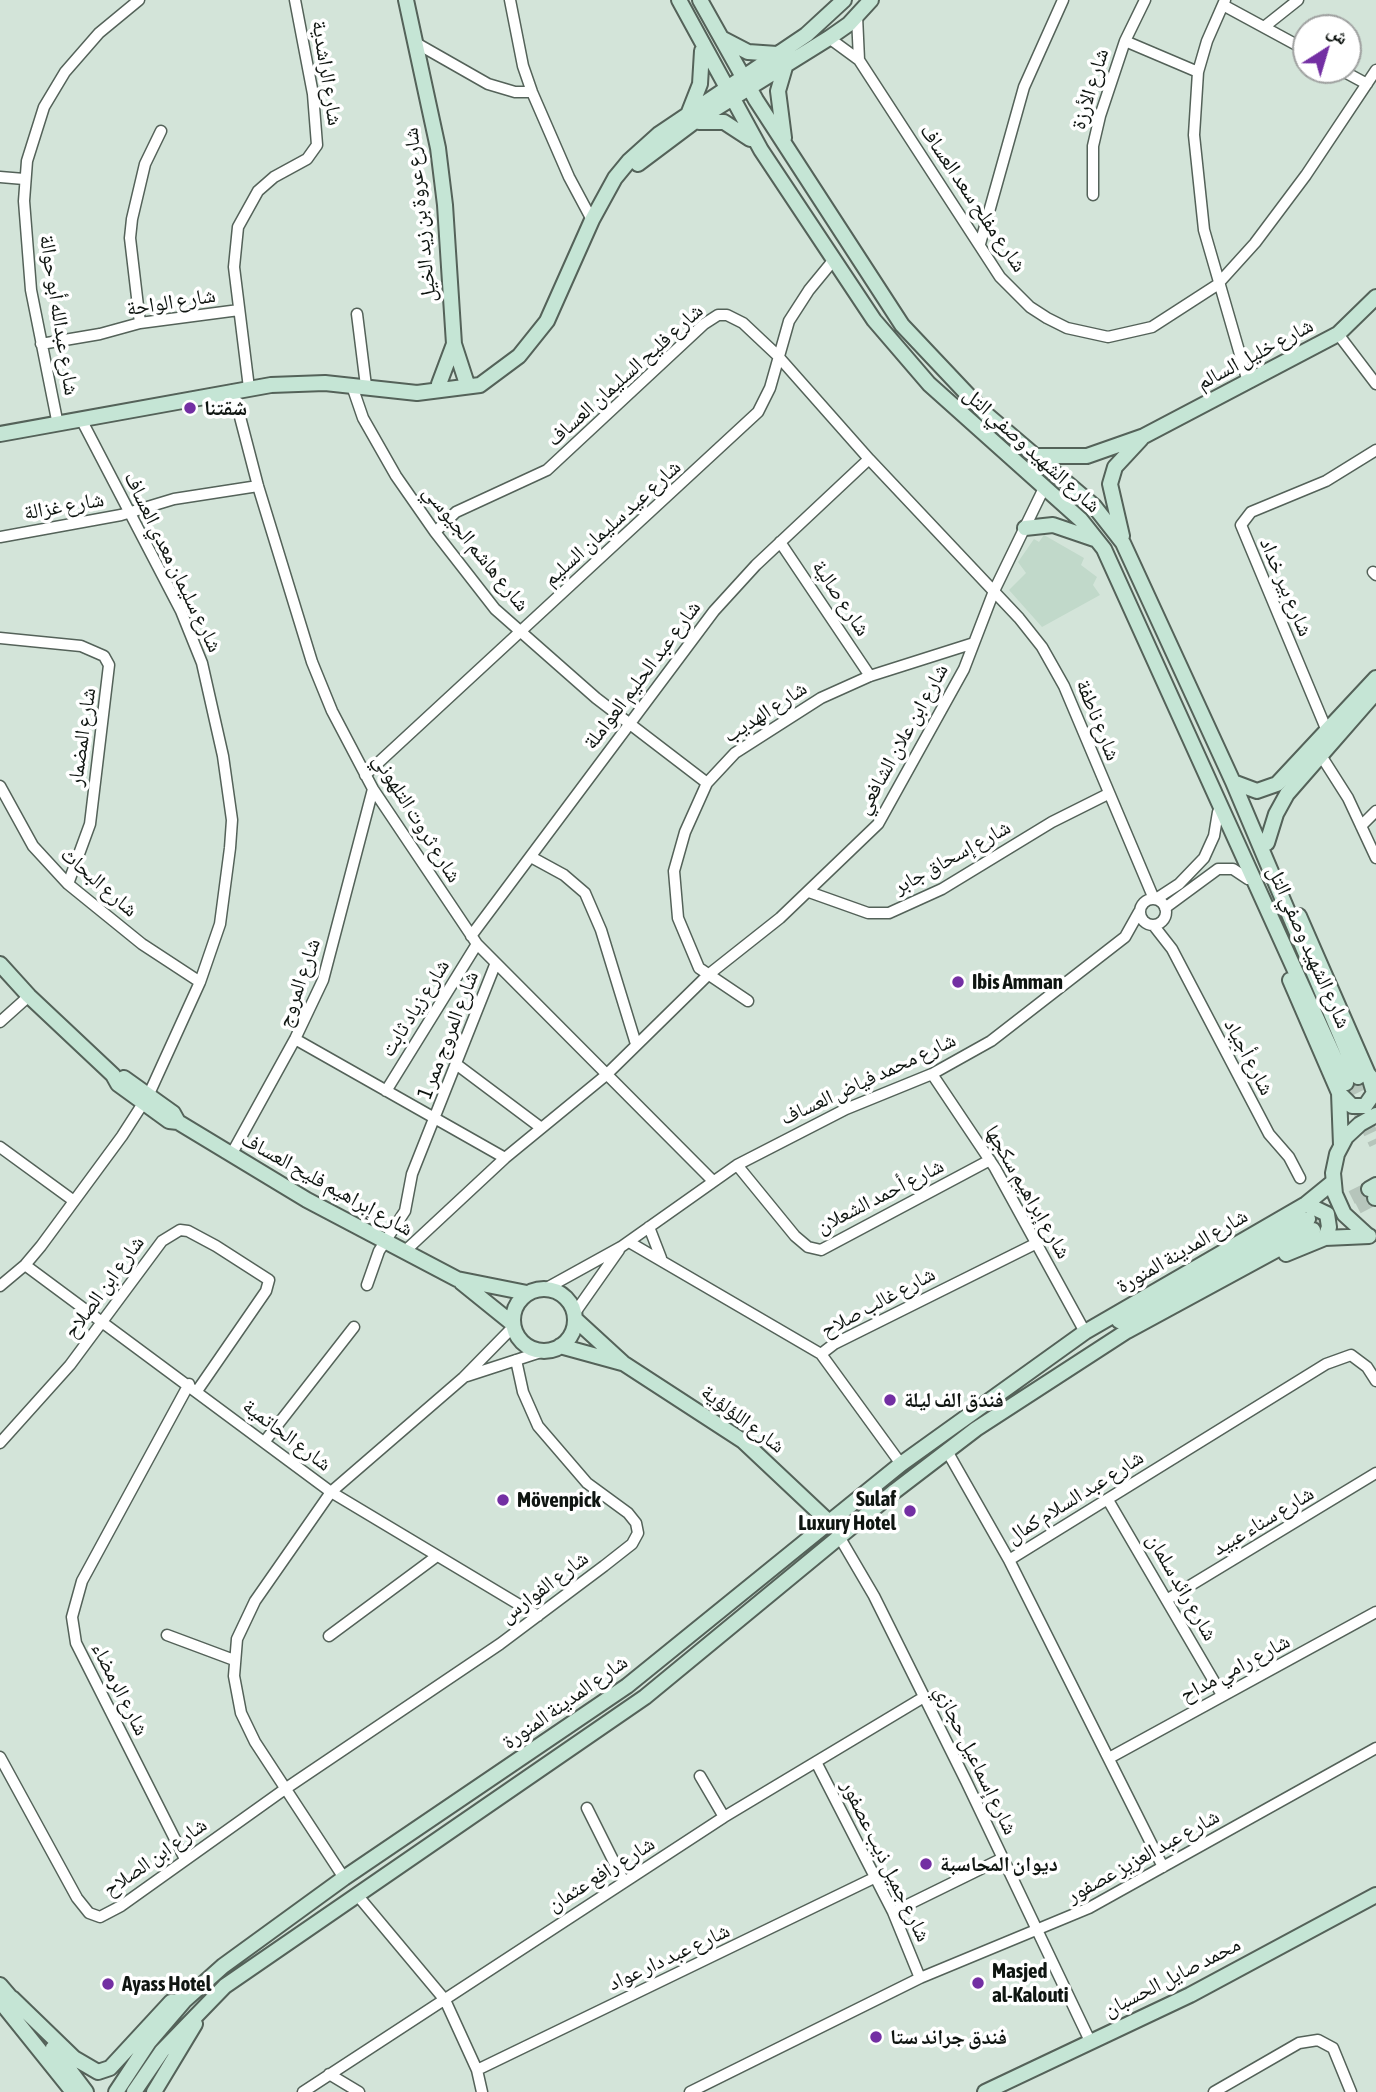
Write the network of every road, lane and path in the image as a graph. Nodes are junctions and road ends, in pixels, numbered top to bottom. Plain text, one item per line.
1 (295, 0) edge
2 (406, 0) edge
3 (678, 0) edge
4 (700, 0) edge
5 (844, 0) edge
6 (871, 0) edge
7 (1063, 0) edge
8 (1145, 0) edge
9 (1298, 0) edge
10 (136, 1) edge
11 (512, 1) edge
12 (1224, 2) edge
13 (857, 16) junction
14 (1264, 27) junction
15 (719, 36) junction
16 (829, 38) junction
17 (1125, 41) junction
18 (1292, 42) edge
19 (416, 43) junction
20 (702, 46) junction
21 (859, 60) junction
22 (781, 61) junction
23 (1376, 70) edge
24 (1198, 72) junction
25 (1362, 81) edge
26 (746, 83) junction
27 (1367, 84) junction
28 (532, 92) junction
29 (728, 94) junction
30 (691, 118) junction
31 (161, 131) dead end
32 (785, 142) junction
33 (761, 150) junction
34 (314, 152) joint
35 (0, 177) edge
36 (24, 179) junction
37 (1093, 195) dead end
38 (592, 220) junction
39 (980, 244) junction
40 (832, 262) junction
41 (1217, 285) junction
42 (1376, 297) edge
43 (239, 310) junction
44 (357, 314) dead end
45 (140, 323) junction
46 (1338, 334) junction
47 (41, 344) junction
48 (454, 344) junction
49 (777, 355) junction
50 (489, 379) junction
51 (466, 381) junction
52 (1248, 382) junction
53 (439, 384) junction
54 (1376, 384) edge
55 (359, 386) junction
56 (249, 388) junction
57 (389, 388) junction
58 (233, 390) junction
59 (82, 421) junction
60 (58, 425) junction
61 (0, 434) edge
62 (1144, 436) junction
63 (1376, 450) edge
64 (1035, 456) junction
65 (869, 459) junction
66 (258, 486) junction
67 (1044, 488) junction
68 (128, 513) junction
69 (1025, 528) junction
70 (435, 533) junction
71 (0, 537) edge
72 (1099, 541) junction
73 (779, 542) junction
74 (1123, 543) junction
75 (994, 591) junction
76 (520, 633) junction
77 (0, 638) edge
78 (974, 643) junction
79 (870, 676) junction
80 (1376, 678) edge
81 (1376, 692) edge
82 (629, 723) junction
83 (1327, 730) junction
84 (1320, 754) junction
85 (365, 775) junction
86 (706, 783) junction
87 (0, 786) edge
88 (373, 789) junction
89 (1235, 789) junction
90 (1216, 791) junction
91 (1108, 794) junction
92 (1376, 811) edge
93 (1218, 812) junction
94 (1361, 826) junction
95 (1267, 843) junction
96 (531, 857) junction
97 (1376, 858) edge
98 (1144, 876) junction
99 (1248, 879) junction
100 (68, 884) junction
101 (809, 892) junction
102 (1155, 899) junction
103 (1141, 907) junction
104 (1165, 912) junction
105 (1152, 925) junction
106 (1125, 937) junction
107 (474, 940) junction
108 (1172, 949) junction
109 (0, 964) edge
110 (495, 965) junction
111 (708, 975) junction
112 (200, 982) junction
113 (29, 996) junction
114 (748, 1001) dead end
115 (0, 1022) edge
116 (295, 1039) junction
117 (636, 1044) junction
118 (456, 1064) junction
119 (932, 1074) junction
120 (605, 1076) junction
121 (1357, 1082) edge
122 (386, 1091) junction
123 (146, 1098) junction
124 (1376, 1115) edge
125 (436, 1120) junction
126 (540, 1127) junction
127 (1341, 1145) junction
128 (0, 1148) edge
129 (231, 1155) junction
130 (505, 1158) junction
131 (990, 1160) junction
132 (737, 1165) junction
133 (1300, 1178) dead end
134 (712, 1180) junction
135 (1333, 1182) junction
136 (74, 1201) junction
137 (1306, 1204) junction
138 (649, 1227) junction
139 (1315, 1229) junction
140 (1372, 1238) edge
141 (384, 1242) junction
142 (1037, 1243) junction
143 (625, 1244) junction
144 (404, 1252) junction
145 (663, 1261) junction
146 (25, 1265) junction
147 (264, 1275) joint
148 (457, 1279) junction
149 (367, 1285) dead end
150 (0, 1286) edge
151 (545, 1289) junction
152 (527, 1293) junction
153 (574, 1316) junction
154 (102, 1322) junction
155 (513, 1326) junction
156 (354, 1327) dead end
157 (1085, 1332) junction
158 (559, 1346) junction
159 (544, 1351) junction
160 (821, 1353) junction
161 (1053, 1356) junction
162 (516, 1360) junction
163 (623, 1363) junction
164 (463, 1378) junction
165 (1376, 1381) edge
166 (193, 1387) junction
167 (265, 1441) junction
168 (0, 1443) edge
169 (947, 1451) junction
170 (901, 1464) junction
171 (1376, 1474) edge
172 (331, 1492) junction
173 (1108, 1500) junction
174 (828, 1521) junction
175 (840, 1538) junction
176 (437, 1556) junction
177 (1009, 1560) junction
178 (1168, 1599) junction
179 (1376, 1612) edge
180 (538, 1616) junction
181 (167, 1635) dead end
182 (329, 1636) dead end
183 (234, 1660) junction
184 (1222, 1695) junction
185 (924, 1697) junction
186 (1376, 1748) edge
187 (0, 1757) edge
188 (1111, 1757) junction
189 (816, 1762) junction
190 (700, 1776) dead end
191 (285, 1789) junction
192 (587, 1808) dead end
193 (724, 1817) junction
194 (1003, 1858) junction
195 (185, 1859) junction
196 (1163, 1867) junction
197 (876, 1877) junction
198 (344, 1878) junction
199 (624, 1882) junction
200 (1376, 1895) edge
201 (358, 1896) junction
202 (893, 1912) junction
203 (1036, 1929) junction
204 (920, 1978) junction
205 (0, 1985) edge
206 (6, 2000) edge
207 (185, 2000) junction
208 (445, 2000) junction
209 (205, 2004) junction
210 (1090, 2041) junction
211 (477, 2070) junction
212 (329, 2074) junction
213 (71, 2090) edge
214 (86, 2092) edge
215 (116, 2092) edge
216 (134, 2092) edge
217 (154, 2092) edge
218 (303, 2092) edge
219 (359, 2092) edge
220 (482, 2092) edge
221 (690, 2092) edge
222 (985, 2092) edge
223 (1214, 2092) edge
224 (1351, 2092) edge

1 - 34 street, شارع الراشدية
2 - 19 street, شارع عروة بن زيد الخيل
3 - 20 street, شارع الشهيد وصفي التل
4 - 15 street, شارع الشهيد وصفي التل
5 - 22 street
6 - 13 street
7 - 39 street
8 - 17 street, شارع الأرزة
9 - 14 street
10 - 36 street, شارع عبدالله أبو حوالة
11 - 28 street
12 - 14 street
12 - 24 street
13 - 16 street
13 - 21 street
14 - 18 street
15 - 22 street
15 - 26 street, شارع الشهيد وصفي التل
16 - 21 street, شارع مفلح سعد العساف
16 - 22 street
17 - 24 street
17 - 37 street, شارع الأرزة
19 - 28 street
19 - 48 street, شارع عروة بن زيد الخيل
20 - 29 street, شارع الشهيد وصفي التل
20 - 30 street
21 - 39 street, شارع مفلح سعد العساف
22 - 26 street
22 - 32 street
23 - 27 street, شارع مفلح سعد العساف
24 - 41 street
25 - 27 street
26 - 29 street
26 - 32 street, شارع الشهيد وصفي التل
27 - 41 street, شارع مفلح سعد العساف
28 - 38 street
29 - 30 street
29 - 33 street, شارع الشهيد وصفي التل
30 - 33 street
30 - 38 street
31 - 45 street
32 - 64 street, شارع الشهيد وصفي التل
33 - 40 street, شارع الشهيد وصفي التل
34 - 43 street, شارع الواحة
35 - 36 street
36 - 47 street, شارع عبدالله أبو حوالة
38 - 50 street
39 - 41 street, شارع مفلح سعد العساف
40 - 49 street, شارع عيد سليمان السليم
40 - 67 street, شارع الشهيد وصفي التل
41 - 52 street
42 - 46 street, شارع خليل السالم
43 - 45 street, شارع الواحة
43 - 56 street
44 - 55 street, شارع هاشم الجيوسي
45 - 47 street, شارع الواحة
46 - 52 street, شارع خليل السالم
46 - 54 street
47 - 60 street, شارع عبدالله أبو حوالة
48 - 51 street, شارع عروة بن زيد الخيل
48 - 53 street, شارع عروة بن زيد الخيل
49 - 65 street, شارع فليح السليمان العساف
49 - 70 street, شارع فليح السليمان العساف
49 - 76 street, شارع عيد سليمان السليم
50 - 51 street
50 - 57 street
51 - 53 street
52 - 62 street, شارع خليل السالم
53 - 57 street
55 - 56 street
55 - 57 street
55 - 70 street, شارع هاشم الجيوسي
56 - 58 street
58 - 59 street
58 - 66 street, شارع ثروت التلهوني
59 - 60 street
59 - 68 street, شارع سليمان معدي العساف
60 - 61 street
62 - 64 street, شارع خليل السالم
62 - 74 street, شارع خليل السالم
63 - 83 street, شارع بير خداد
64 - 74 street, شارع الشهيد وصفي التل
65 - 73 street, شارع عبد الحليم العواملة
65 - 75 street, شارع فليح السليمان العساف
66 - 68 street, شارع غزالة
66 - 85 street, شارع ثروت التلهوني
67 - 69 street, شارع ابن علان الشافعي
67 - 72 street, شارع الشهيد وصفي التل
68 - 71 street, شارع غزالة
68 - 112 street, شارع سليمان معدي العساف
69 - 72 street
69 - 75 street, شارع ابن علان الشافعي
70 - 76 street, شارع هاشم الجيوسي
72 - 90 street, شارع الشهيد وصفي التل
73 - 79 street, شارع صالية
73 - 82 street, شارع عبد الحليم العواملة
74 - 89 street, شارع الشهيد وصفي التل
75 - 78 street, شارع ابن علان الشافعي
75 - 91 street, شارع ناطفة
76 - 82 street, شارع هاشم الجيوسي
76 - 85 street, شارع عيد سليمان السليم
77 - 100 street, شارع المضمار
78 - 79 street, شارع الهديب
78 - 101 street, شارع ابن علان الشافعي
79 - 86 street, شارع الهديب
80 - 83 street
81 - 84 street
82 - 86 street, شارع هاشم الجيوسي
82 - 96 street, شارع عبد الحليم العواملة
83 - 89 street
84 - 94 street
84 - 95 street
85 - 88 street, شارع ثروت التلهوني
86 - 111 street, شارع الهديب
87 - 100 street, شارع البحاث
88 - 107 street, شارع ثروت التلهوني
88 - 116 street, شارع المروج
89 - 95 street
89 - 121 street, شارع الشهيد وصفي التل
90 - 93 street
90 - 121 street, شارع الشهيد وصفي التل
91 - 98 street, شارع ناطفة
91 - 101 street, شارع إسحاق جابر
92 - 94 street
93 - 99 street
93 - 102 street
94 - 97 street
95 - 121 street
96 - 107 street, شارع عبد الحليم العواملة
96 - 117 street
98 - 102 street, شارع ناطفة
98 - 103 street, شارع ناطفة
99 - 104 street
99 - 121 street
100 - 112 street, شارع البحاث
101 - 111 street, شارع ابن علان الشافعي
102 - 103 street
102 - 104 street
103 - 105 street, شارع أجياد
103 - 106 street, شارع محمد فياض العساف
104 - 105 street, شارع محمد فياض العساف
104 - 108 street, شارع أجياد
105 - 106 street, شارع محمد فياض العساف
105 - 108 street, شارع أجياد
106 - 119 street, شارع محمد فياض العساف
107 - 110 street, شارع ثروت التلهوني
107 - 122 street, شارع زياد ثابت
108 - 133 street, شارع أجياد
109 - 113 street, شارع إبراهيم فليح العساف
110 - 118 street, شارع المروج ممر 1
110 - 120 street, شارع ثروت التلهوني
111 - 114 street, شارع الهديب
111 - 117 street, شارع ابن علان الشافعي
112 - 123 street, شارع سليمان معدي العساف
113 - 115 street
113 - 123 street, شارع إبراهيم فليح العساف
116 - 122 street, شارع المروج
116 - 129 street
117 - 120 street, شارع ابن علان الشافعي
118 - 125 street, شارع المروج ممر 1
118 - 126 street
119 - 131 street, شارع إبراهيم سكجها
119 - 132 street, شارع محمد فياض العساف
120 - 126 street, شارع ابن علان الشافعي
120 - 134 street, شارع ثروت التلهوني
121 - 127 street
122 - 125 street, شارع المروج
123 - 129 street, شارع إبراهيم فليح العساف
123 - 136 street, شارع سليمان معدي العساف
124 - 127 street
125 - 130 street, شارع المروج
125 - 141 street, شارع المروج ممر 1
126 - 130 street, شارع ابن علان الشافعي
127 - 135 street
128 - 136 street
129 - 141 street, شارع إبراهيم فليح العساف
130 - 144 street, شارع ابن علان الشافعي
131 - 132 street, شارع أحمد الشعلان
131 - 142 street, شارع إبراهيم سكجها
132 - 134 street, شارع محمد فياض العساف
134 - 138 street, شارع محمد فياض العساف
135 - 137 street, شارع المدينة المنورة
135 - 140 street
136 - 146 street, شارع سليمان معدي العساف
137 - 139 street
137 - 157 street, شارع المدينة المنورة
138 - 143 street, شارع محمد فياض العساف
138 - 145 street
139 - 140 street, شارع المدينة المنورة
139 - 161 street, شارع المدينة المنورة
139 - 169 street, شارع المدينة المنورة
141 - 144 street, شارع إبراهيم فليح العساف
141 - 149 street, شارع المروج ممر 1
142 - 157 street, شارع إبراهيم سكجها
142 - 160 street, شارع غالب صلاح
143 - 145 street
143 - 151 street, شارع محمد فياض العساف
143 - 153 street, شارع محمد فياض العساف
144 - 148 street, شارع إبراهيم فليح العساف
145 - 160 street
146 - 150 street, شارع سليمان معدي العساف
146 - 154 street, شارع الحاتمية
147 - 154 street, شارع ابن الصلاح
147 - 166 street, شارع الرمضاء
148 - 152 street, شارع إبراهيم فليح العساف
148 - 155 street, شارع إبراهيم فليح العساف
151 - 152 street
151 - 153 street
152 - 155 street
153 - 158 street
153 - 163 street, شارع اللؤلؤية
154 - 166 street, شارع الحاتمية
154 - 168 street, شارع ابن الصلاح
155 - 159 street
155 - 164 street
156 - 167 street
157 - 161 street, شارع المدينة المنورة
158 - 159 street
158 - 163 street, شارع اللؤلؤية
159 - 162 street
160 - 170 street, شارع غالب صلاح
161 - 170 street, شارع المدينة المنورة
162 - 164 street
162 - 180 street, شارع الفوارس
163 - 174 street, شارع اللؤلؤية
164 - 172 street
165 - 173 street, شارع عبد السلام كمال
166 - 167 street, شارع الحاتمية
166 - 195 street, شارع الرمضاء
167 - 172 street, شارع الحاتمية
169 - 175 street, شارع المدينة المنورة
169 - 177 street
170 - 174 street, شارع المدينة المنورة
171 - 178 street, شارع سناء عبيد
172 - 176 street, شارع الحاتمية
172 - 183 street
173 - 177 street, شارع عبد السلام كمال
173 - 178 street, شارع رائد سلمان
174 - 198 street, شارع المدينة المنورة
175 - 185 street, شارع إسماعيل حجازي
175 - 201 street, شارع المدينة المنورة
176 - 180 street, شارع الحاتمية
176 - 182 street
177 - 188 street, شارع عبد السلام كمال
178 - 184 street, شارع رائد سلمان
179 - 184 street, شارع رامي مداح
180 - 191 street, شارع الفوارس
181 - 183 street
183 - 191 street
184 - 188 street, شارع رامي مداح
185 - 189 street, شارع رافع عثمان
185 - 194 street, شارع إسماعيل حجازي
186 - 196 street, شارع عبد العزيز عصفور
187 - 195 street, شارع ابن الصلاح
188 - 196 street, شارع عبد السلام كمال
189 - 193 street, شارع رافع عثمان
189 - 197 street, شارع جميل ذيب عصفور
190 - 193 street
191 - 195 street, شارع ابن الصلاح
191 - 198 street
192 - 199 street
193 - 199 street, شارع رافع عثمان
194 - 202 street
194 - 203 street, شارع إسماعيل حجازي
196 - 203 street, شارع عبد العزيز عصفور
197 - 202 street, شارع جميل ذيب عصفور
197 - 211 street, شارع عبد دار عواد
198 - 207 street, شارع المدينة المنورة
199 - 208 street, شارع رافع عثمان
200 - 210 street, محمد صايل الحسبان
201 - 208 street
201 - 209 street, شارع المدينة المنورة
202 - 204 street, شارع جميل ذيب عصفور
203 - 204 street, شارع عبد العزيز عصفور
203 - 210 street, شارع إسماعيل حجازي
204 - 221 street, شارع عبد العزيز عصفور
205 - 206 street
206 - 207 street
206 - 213 street
206 - 214 street
207 - 215 street, شارع المدينة المنورة
208 - 211 street
208 - 212 street, شارع رافع عثمان
209 - 216 street, شارع المدينة المنورة
209 - 217 street
210 - 222 street, محمد صايل الحسبان
211 - 220 street
212 - 218 street, شارع رافع عثمان
212 - 219 street
223 - 224 street

